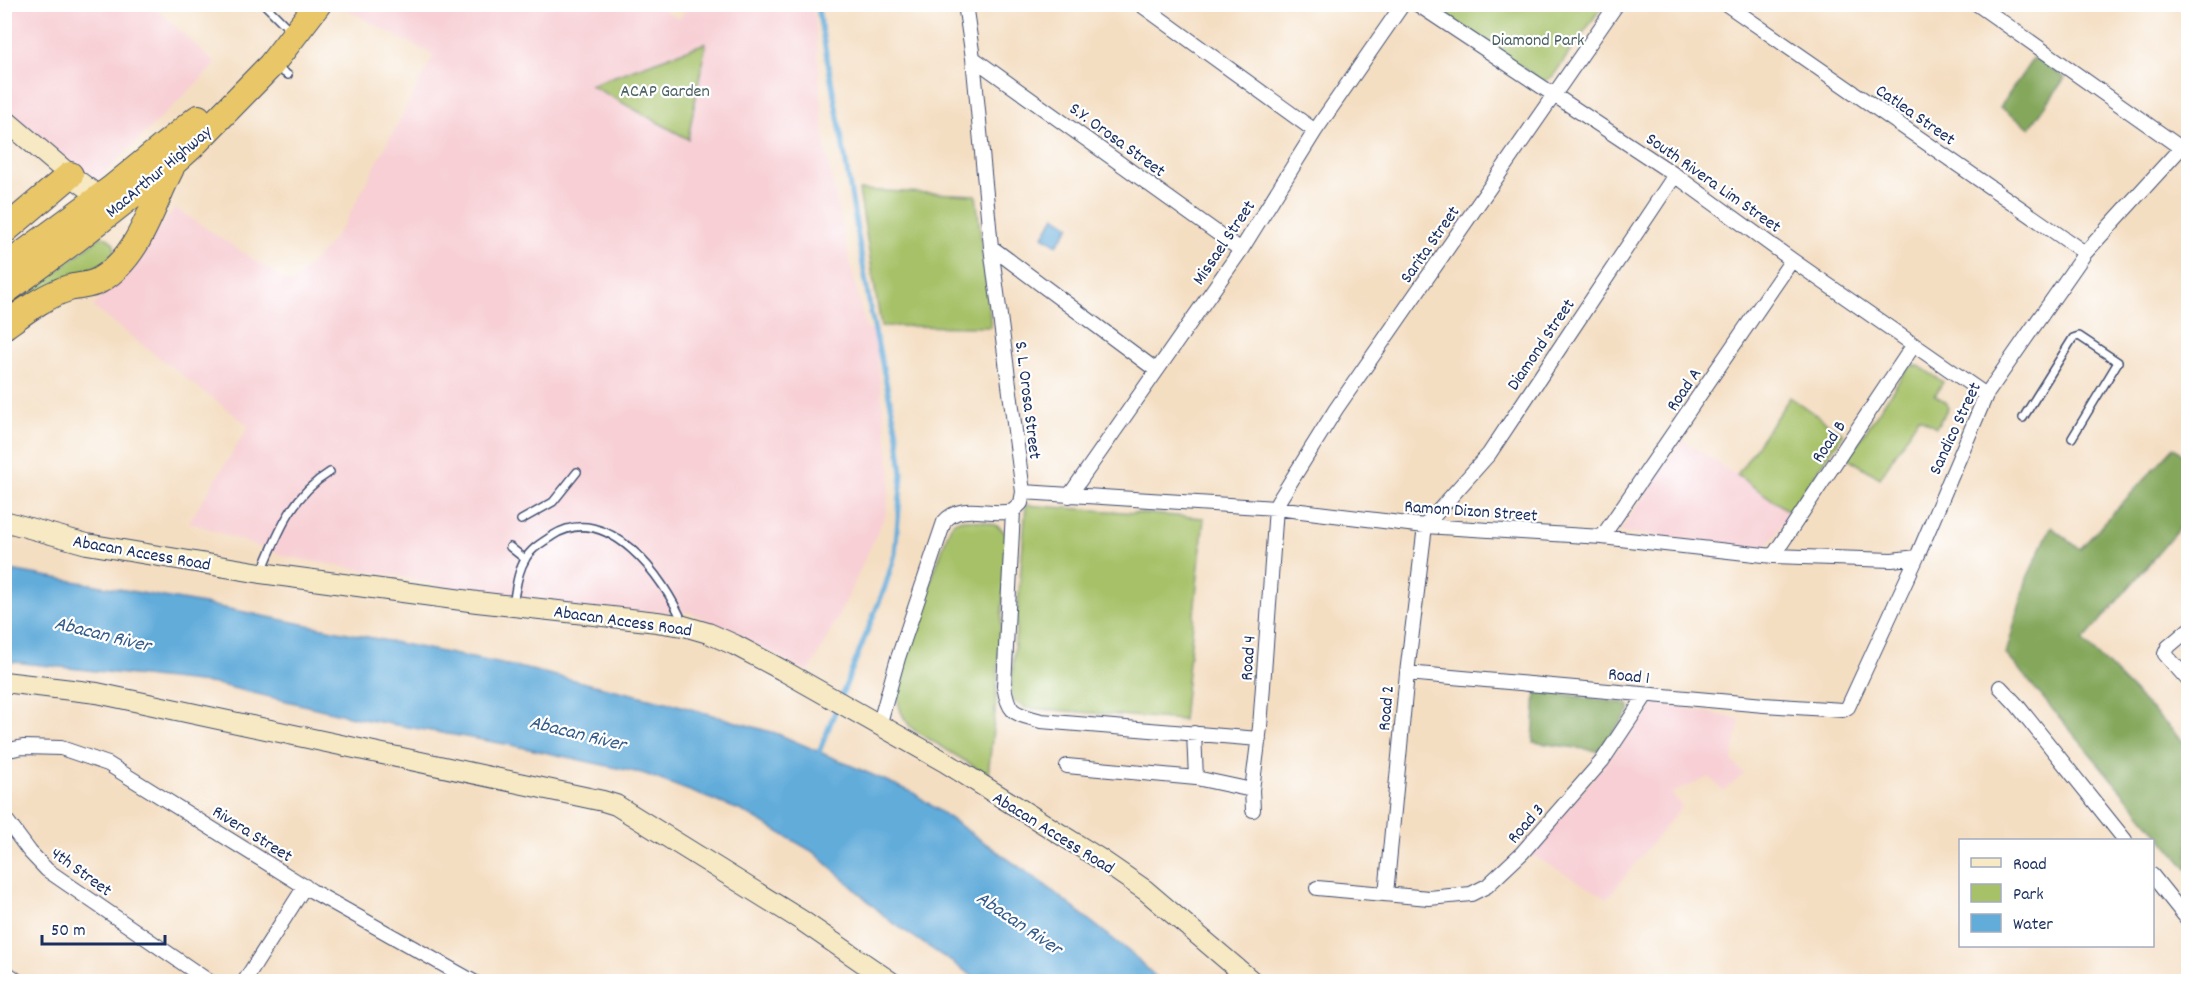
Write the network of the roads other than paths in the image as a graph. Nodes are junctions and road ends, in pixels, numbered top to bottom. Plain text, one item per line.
1 (264, 4) edge
2 (301, 4) edge
3 (318, 4) edge
4 (965, 4) edge
5 (1140, 4) edge
6 (1403, 4) edge
7 (1417, 4) edge
8 (1617, 4) edge
9 (1726, 4) edge
10 (1977, 4) edge
11 (285, 25) junction
12 (973, 58) junction
13 (1555, 94) junction
14 (4, 119) edge
15 (1315, 131) junction
16 (2185, 144) edge
17 (172, 164) junction
18 (70, 175) junction
19 (1675, 175) junction
20 (100, 197) junction
21 (41, 201) junction
22 (4, 231) edge
23 (76, 231) junction
24 (991, 247) junction
25 (1241, 250) junction
26 (2085, 253) junction
27 (1792, 260) junction
28 (4, 268) edge
29 (115, 268) junction
30 (4, 292) edge
31 (4, 326) edge
32 (1913, 346) junction
33 (1156, 370) junction
34 (1986, 395) junction
35 (2023, 418) dead end
36 (2072, 438) dead end
37 (330, 472) dead end
38 (577, 472) dead end
39 (1023, 492) junction
40 (1069, 496) junction
41 (1276, 508) junction
42 (1013, 511) junction
43 (521, 520) dead end
44 (4, 521) edge
45 (1425, 526) junction
46 (1602, 537) junction
47 (510, 546) dead end
48 (1773, 556) junction
49 (1917, 557) junction
50 (525, 559) junction
51 (261, 573) junction
52 (513, 606) junction
53 (684, 626) junction
54 (2188, 630) edge
55 (1407, 673) junction
56 (2188, 680) edge
57 (4, 682) edge
58 (2000, 687) dead end
59 (1646, 695) junction
60 (1848, 707) joint
61 (879, 726) junction
62 (1194, 733) junction
63 (1259, 739) junction
64 (4, 751) edge
65 (1067, 766) dead end
66 (1196, 778) junction
67 (1252, 790) junction
68 (1252, 810) dead end
69 (4, 817) edge
70 (2124, 839) edge
71 (2154, 878) edge
72 (304, 886) junction
73 (1317, 888) dead end
74 (1386, 894) junction
75 (2188, 920) edge
76 (4, 971) edge
77 (19, 981) edge
78 (210, 981) edge
79 (244, 981) edge
80 (474, 981) edge
81 (891, 981) edge
82 (1253, 981) edge

1 - 11 lane
2 - 11 highway, MacArthur Highway
3 - 17 highway, MacArthur Highway
4 - 12 street, S. L. Orosa Street
5 - 15 street
6 - 15 street, Missael Street
7 - 13 street, South Rivera Lim Street
8 - 13 street, Sarita Street
9 - 26 street, Catlea Street
10 - 16 street
11 - 20 highway, MacArthur Highway
12 - 24 street, S. L. Orosa Street
12 - 25 street, S.Y. Orosa Street
13 - 19 street, South Rivera Lim Street
13 - 41 street, Sarita Street
14 - 18 street
15 - 25 street, Missael Street
16 - 26 street, Sandico Street
17 - 23 highway, MacArthur Highway
17 - 29 highway
18 - 20 street
18 - 21 highway
19 - 27 street, South Rivera Lim Street
19 - 45 street, Diamond Street
20 - 21 highway
20 - 23 highway, MacArthur Highway
21 - 22 highway
23 - 28 highway, MacArthur Highway
23 - 29 highway
23 - 30 highway, MacArthur Highway
24 - 33 street
24 - 39 street, S. L. Orosa Street
25 - 33 street, Missael Street
26 - 34 street, Sandico Street
27 - 32 street, South Rivera Lim Street
27 - 46 street, Road A
29 - 31 highway
32 - 34 street, South Rivera Lim Street
32 - 48 street, Road B
33 - 40 street, Missael Street
34 - 49 street, Sandico Street
35 - 36 lane
37 - 51 lane
38 - 43 lane
39 - 40 street, Ramon Dizon Street
39 - 42 street
40 - 41 street, Ramon Dizon Street
41 - 45 street, Ramon Dizon Street
41 - 63 street, Road 4
42 - 61 street
42 - 62 street
44 - 51 street, Abacan Access Road
45 - 46 street, Ramon Dizon Street
45 - 55 street, Road 2
46 - 48 street, Ramon Dizon Street
47 - 50 lane
48 - 49 street, Ramon Dizon Street
49 - 60 street, Sandico Street
50 - 52 lane
50 - 53 lane
51 - 52 street, Abacan Access Road
52 - 53 street, Abacan Access Road
53 - 61 street, Abacan Access Road
54 - 56 street
55 - 59 street, Road 1
55 - 74 street, Road 2
57 - 81 street
58 - 70 street
59 - 60 street, Road 1
59 - 74 street, Road 3
61 - 82 street, Abacan Access Road
62 - 63 street
62 - 66 street
63 - 67 street, Road 4
64 - 72 street, Rivera Street
65 - 66 street
66 - 67 street
67 - 68 street, Road 4
69 - 78 street, 4th Street
71 - 75 street
72 - 79 street
72 - 80 street, Rivera Street
73 - 74 street, Road 3
76 - 77 street

